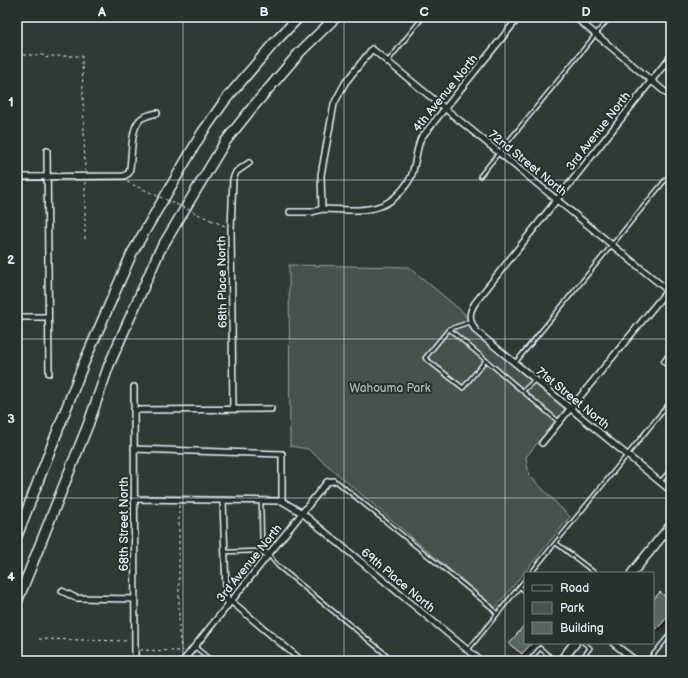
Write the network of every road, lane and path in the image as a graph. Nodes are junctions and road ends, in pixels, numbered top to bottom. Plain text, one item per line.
1 (299, 17) edge
2 (336, 17) edge
3 (424, 17) edge
4 (519, 17) edge
5 (575, 17) edge
6 (610, 17) edge
7 (596, 34) junction
8 (17, 55) edge
9 (671, 56) edge
10 (388, 61) junction
11 (652, 80) junction
12 (671, 97) edge
13 (444, 108) junction
14 (157, 113) dead end
15 (46, 151) dead end
16 (499, 153) junction
17 (249, 163) dead end
18 (671, 173) edge
19 (480, 176) dead end
20 (17, 177) edge
21 (47, 177) junction
22 (85, 177) junction
23 (126, 182) dead end
24 (557, 200) junction
25 (322, 209) junction
26 (290, 212) dead end
27 (231, 229) junction
28 (85, 242) dead end
29 (612, 245) junction
30 (670, 290) edge
31 (17, 317) edge
32 (47, 317) junction
33 (470, 322) junction
34 (449, 329) junction
35 (671, 351) edge
36 (486, 360) junction
37 (515, 364) junction
38 (671, 369) edge
39 (49, 373) dead end
40 (535, 380) junction
41 (134, 387) dead end
42 (523, 391) junction
43 (671, 401) edge
44 (571, 408) junction
45 (233, 409) junction
46 (271, 409) dead end
47 (134, 410) junction
48 (559, 423) junction
49 (542, 443) dead end
50 (134, 449) junction
51 (627, 455) junction
52 (671, 478) edge
53 (333, 481) joint
54 (660, 482) junction
55 (671, 490) edge
56 (135, 499) junction
57 (179, 500) junction
58 (224, 500) junction
59 (261, 501) junction
60 (282, 501) junction
61 (302, 513) junction
62 (671, 525) edge
63 (17, 536) edge
64 (556, 543) junction
65 (224, 552) junction
66 (268, 556) junction
67 (532, 572) edge
68 (594, 572) edge
69 (633, 572) edge
70 (524, 581) edge
71 (520, 587) junction
72 (62, 590) dead end
73 (524, 590) edge
74 (135, 599) junction
75 (17, 602) edge
76 (230, 603) junction
77 (497, 614) junction
78 (671, 633) edge
79 (39, 639) dead end
80 (135, 641) junction
81 (572, 644) edge
82 (585, 644) edge
83 (614, 644) edge
84 (194, 646) junction
85 (135, 650) junction
86 (468, 650) junction
87 (185, 659) edge
88 (135, 661) edge
89 (212, 661) edge
90 (302, 661) edge
91 (394, 661) edge
92 (481, 661) edge
93 (529, 661) edge
94 (555, 661) edge
95 (561, 661) edge
96 (580, 661) edge
97 (636, 661) edge
98 (648, 661) edge

1 - 63 highway
2 - 75 highway
3 - 10 lane
4 - 13 street, 4th Avenue North
5 - 7 street
6 - 7 lane
7 - 11 street
7 - 16 lane
8 - 22 path
9 - 11 street, 3rd Avenue North
10 - 13 street, 72nd Street North
10 - 25 street, 72nd Street North
11 - 12 street
11 - 24 street, 3rd Avenue North
13 - 16 street, 72nd Street North
13 - 25 street, 4th Avenue North
14 - 22 street
15 - 21 street
16 - 19 lane
16 - 24 street, 72nd Street North
17 - 27 street, 68th Place North
18 - 29 lane
20 - 21 street
21 - 22 street
21 - 32 street
22 - 28 path
23 - 27 path, bridge
24 - 29 street, 72nd Street North
24 - 33 street, 3rd Avenue North
25 - 26 street, 4th Avenue North
27 - 45 street, 68th Place North
29 - 30 street, 72nd Street North
29 - 37 lane
30 - 44 street
31 - 32 street
32 - 39 street
33 - 34 lane
33 - 37 street, 71st Street North
34 - 36 lane
34 - 36 lane
35 - 38 lane
36 - 42 lane
37 - 40 street, 71st Street North
40 - 42 lane
40 - 44 street, 71st Street North
41 - 47 street, 68th Street North
42 - 48 lane
43 - 51 lane
44 - 48 street
44 - 51 street, 71st Street North
45 - 46 street
45 - 47 street
47 - 50 street, 68th Street North
48 - 49 street
50 - 56 street, 68th Street North
50 - 60 street
51 - 54 street, 71st Street North
51 - 64 lane
52 - 54 lane
53 - 61 street, 3rd Avenue North
53 - 77 lane
54 - 55 street, 71st Street North
56 - 57 street
56 - 74 street, 68th Street North
57 - 58 street
57 - 87 path
58 - 59 street
58 - 65 street
59 - 60 street
59 - 66 lane
60 - 61 street, 69th Place North
61 - 66 street, 3rd Avenue North
61 - 86 street, 69th Place North
62 - 69 main road
64 - 67 lane
64 - 68 lane
65 - 66 lane
65 - 76 street
66 - 76 street, 3rd Avenue North
66 - 91 lane
70 - 71 lane
71 - 73 lane
71 - 77 lane
72 - 74 street
74 - 80 street, 68th Street North
76 - 84 street, 3rd Avenue North
76 - 90 street
77 - 86 lane
78 - 98 lane
79 - 80 path
80 - 85 street, 68th Street North
81 - 95 main road
82 - 96 lane
83 - 97 street
84 - 87 street, 3rd Avenue North
84 - 89 lane
85 - 87 path
85 - 88 street, 68th Street North
86 - 92 street, 69th Place North
93 - 94 lane

